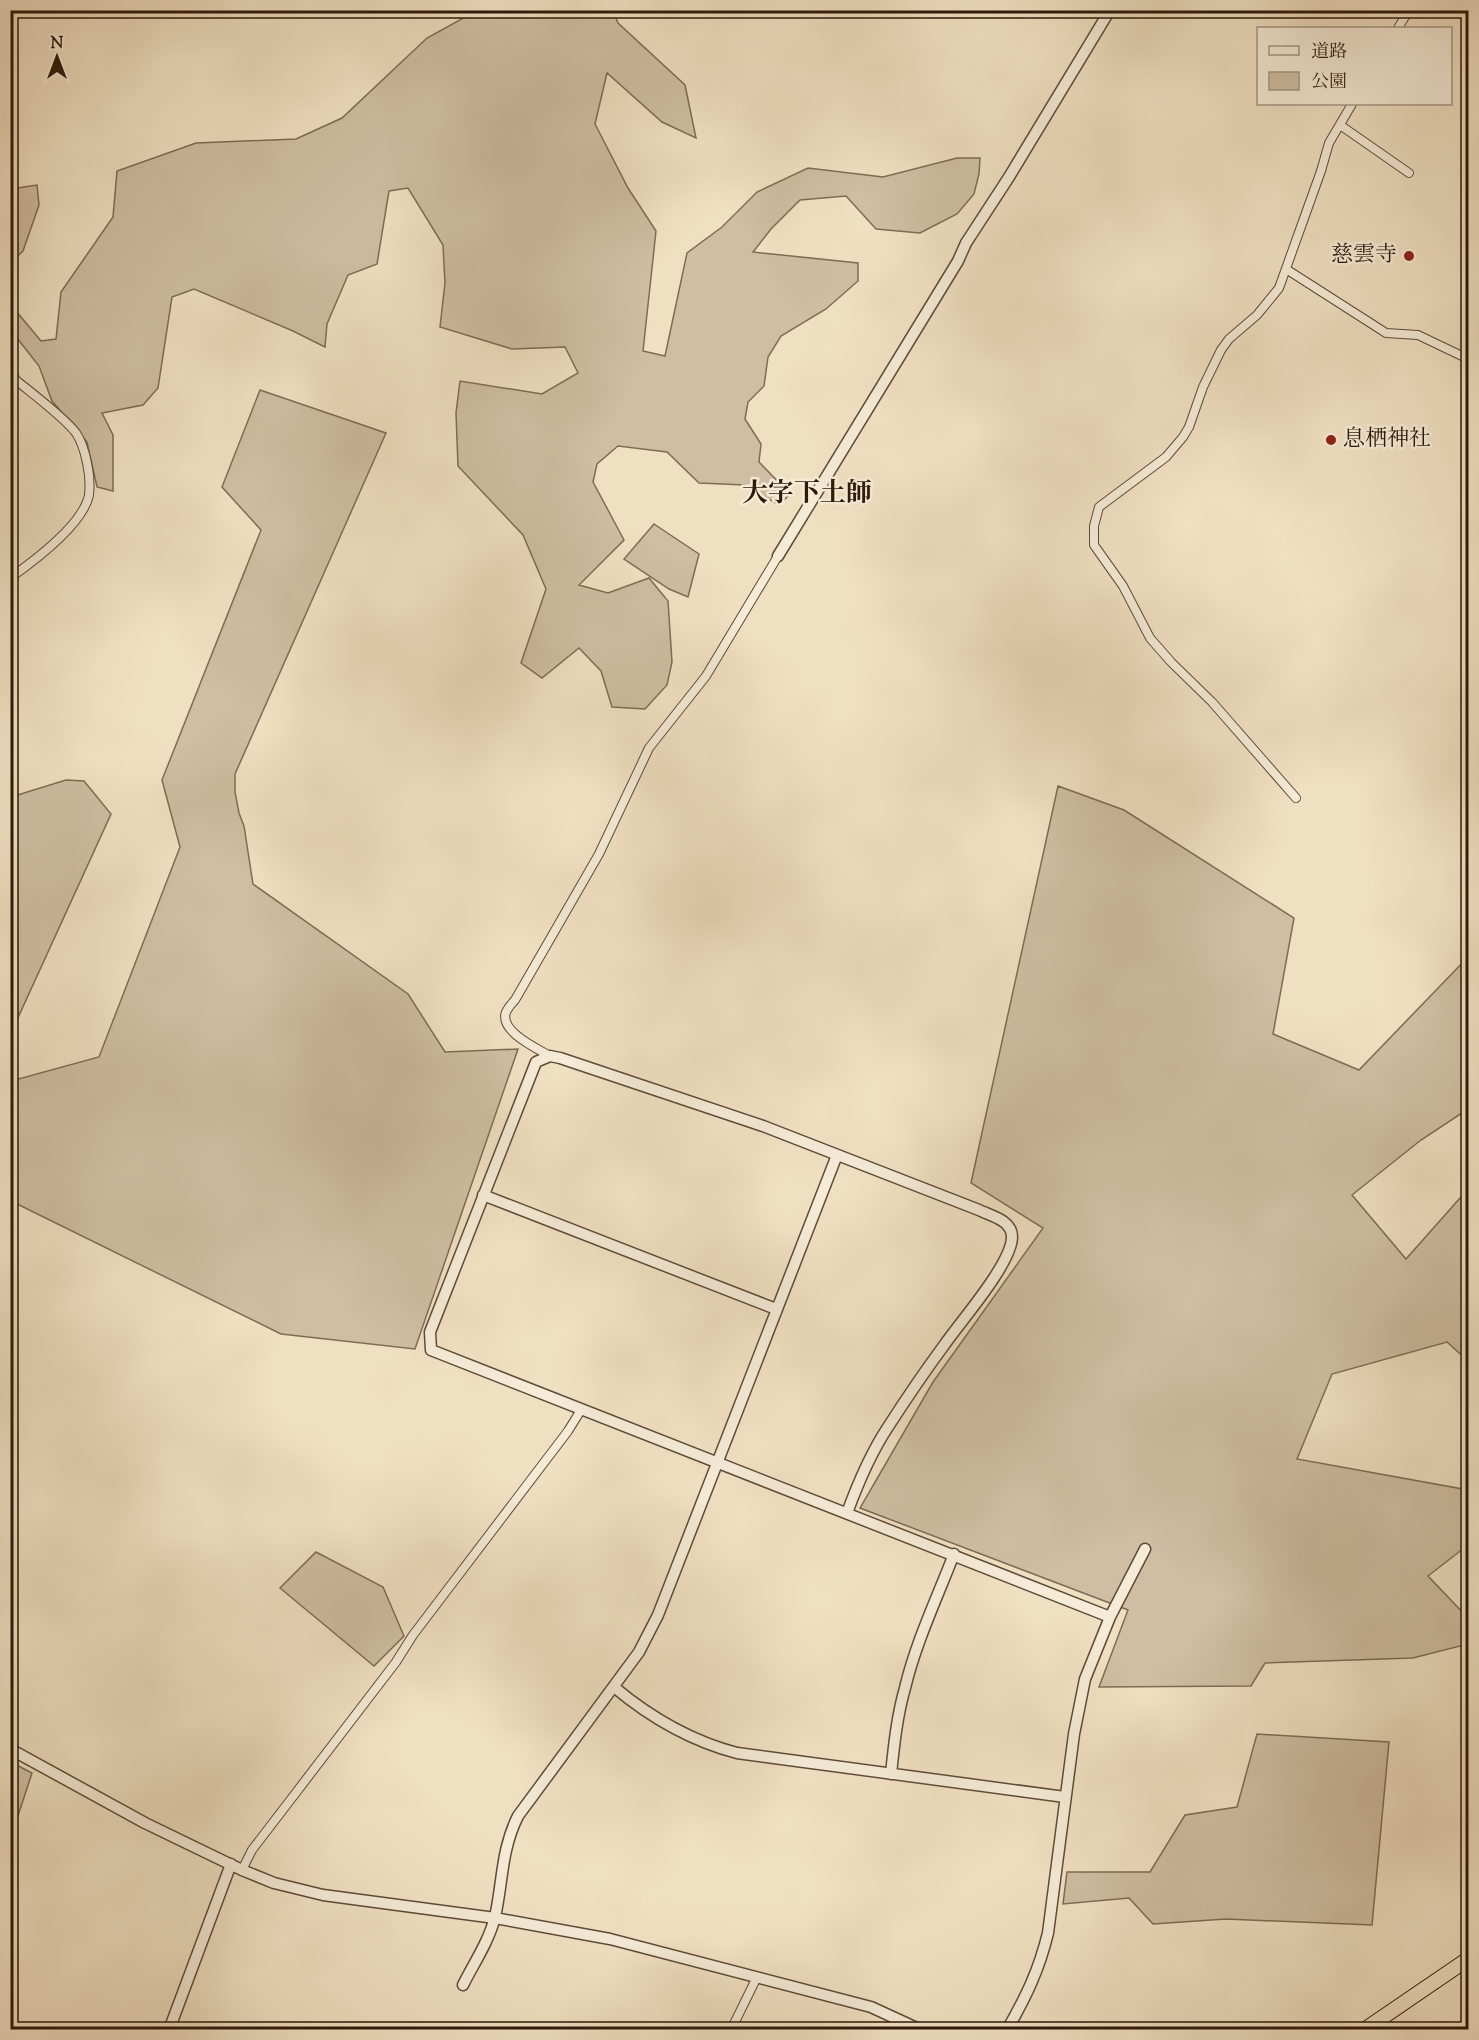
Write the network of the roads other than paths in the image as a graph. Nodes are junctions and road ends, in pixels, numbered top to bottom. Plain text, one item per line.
1 (1110, 10) edge
2 (1409, 10) edge
3 (1399, 27) edge
4 (1351, 105) edge
5 (1340, 125) junction
6 (1409, 173) dead end
7 (1286, 269) junction
8 (1462, 356) dead end
9 (10, 371) edge
10 (778, 556) joint
11 (10, 578) edge
12 (1296, 798) dead end
13 (550, 1056) junction
14 (837, 1155) junction
15 (483, 1195) junction
16 (776, 1310) junction
17 (581, 1410) junction
18 (717, 1463) junction
19 (847, 1513) junction
20 (1145, 1549) dead end
21 (954, 1554) junction
22 (1110, 1617) junction
23 (614, 1687) junction
24 (10, 1749) edge
25 (891, 1774) junction
26 (1065, 1797) junction
27 (231, 1864) junction
28 (242, 1870) junction
29 (495, 1918) junction
30 (1468, 1959) edge
31 (757, 1977) junction
32 (463, 1985) dead end
33 (169, 2030) edge
34 (731, 2030) edge
35 (921, 2030) edge
36 (1007, 2030) edge
37 (1364, 2030) edge

1 - 10 street
2 - 3 street
4 - 5 street
5 - 6 street
5 - 7 street
7 - 8 street
7 - 12 street
9 - 11 street
10 - 13 street
13 - 14 street
13 - 15 street
14 - 16 street
14 - 19 street
15 - 16 street
15 - 17 street
16 - 18 street
17 - 18 street
17 - 28 street
18 - 19 street
18 - 23 street
19 - 21 street
20 - 22 street
21 - 22 street
21 - 25 street
22 - 26 street
23 - 25 street
23 - 29 street
24 - 27 street
25 - 26 street
26 - 36 street
27 - 28 street
27 - 33 street
28 - 29 street
29 - 31 street
29 - 32 street
30 - 37 highway
31 - 34 street
31 - 35 street

